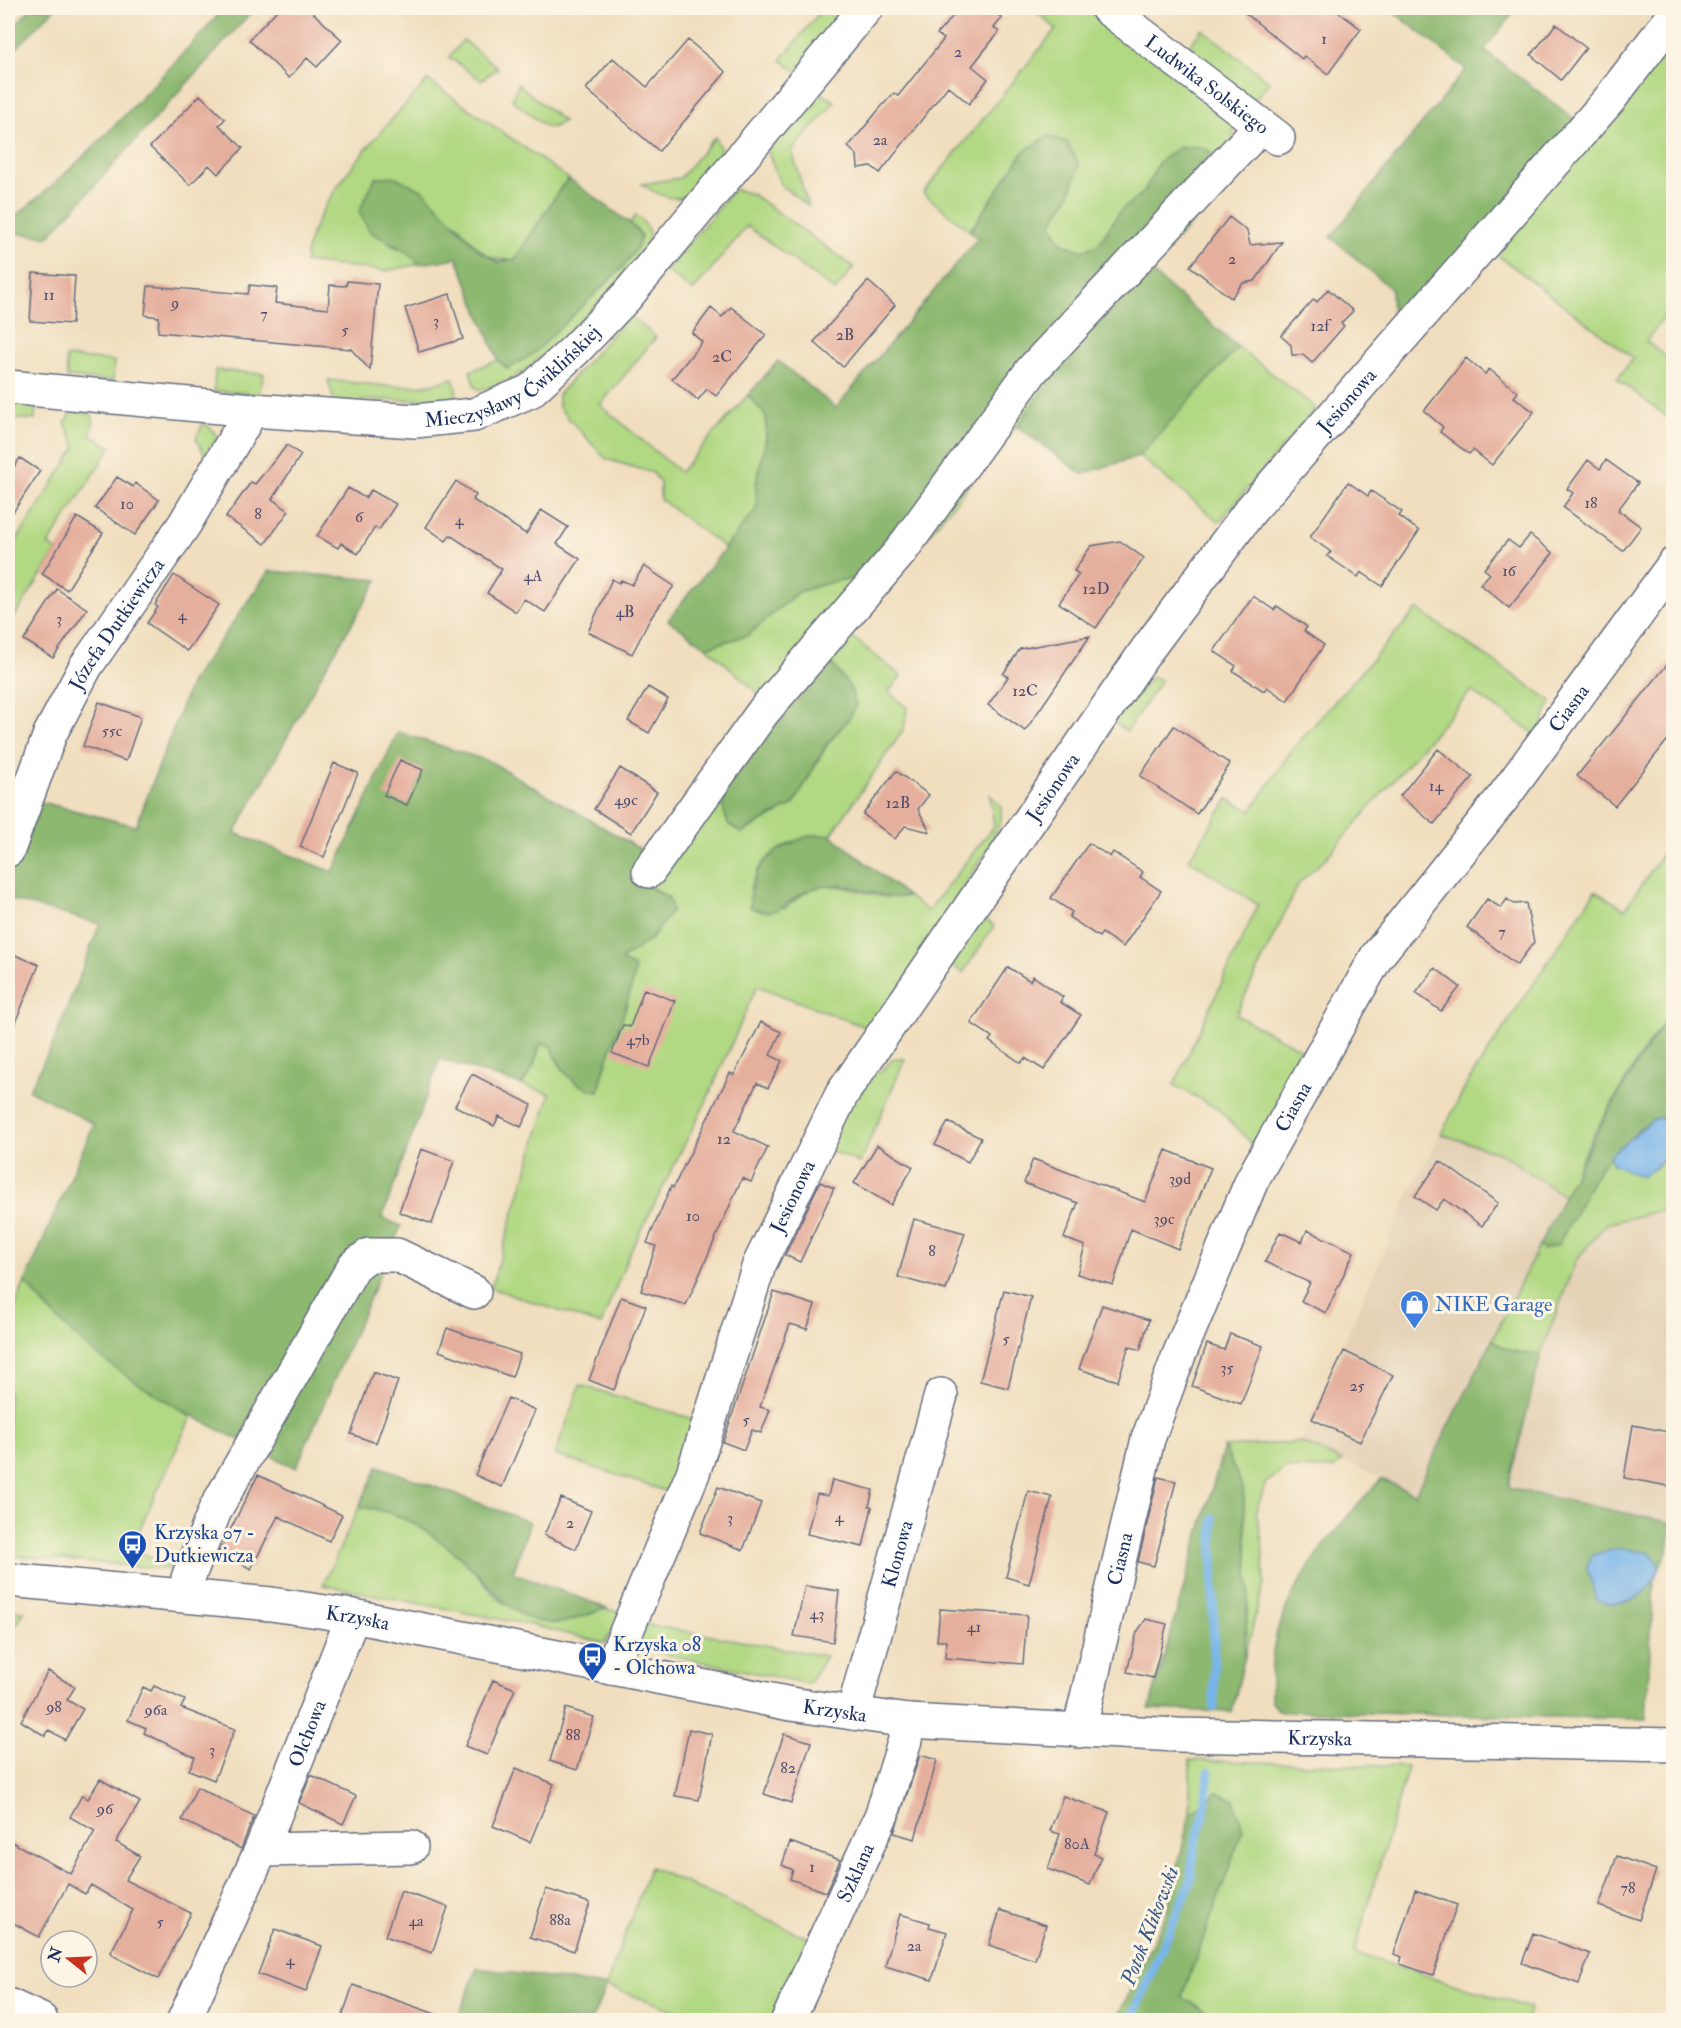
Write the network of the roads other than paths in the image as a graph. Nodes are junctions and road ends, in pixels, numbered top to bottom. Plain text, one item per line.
1 (866, 8) edge
2 (1107, 8) edge
3 (1674, 15) edge
4 (8, 387) edge
5 (252, 410) junction
6 (1674, 564) edge
7 (8, 850) edge
8 (649, 871) dead end
9 (474, 1292) dead end
10 (941, 1395) dead end
11 (8, 1580) edge
12 (188, 1596) junction
13 (352, 1616) junction
14 (611, 1668) junction
15 (853, 1713) junction
16 (908, 1721) junction
17 (1079, 1731) junction
18 (1674, 1745) edge
19 (411, 1847) dead end
20 (261, 1850) junction
21 (8, 2005) edge
22 (41, 2020) edge
23 (184, 2020) edge
24 (788, 2020) edge

1 - 5 street, Mieczysławy Ćwiklińskiej
2 - 8 street, Ludwika Solskiego
3 - 14 street, Jesionowa
4 - 5 street, Mieczysławy Ćwiklińskiej
5 - 7 street, Józefa Dutkiewicza
6 - 17 street, Ciasna
9 - 12 street
10 - 15 street, Klonowa
11 - 12 street, Krzyska
12 - 13 street, Krzyska
13 - 14 street, Krzyska
13 - 20 street, Olchowa
14 - 15 street, Krzyska
15 - 16 street, Krzyska
16 - 17 street, Krzyska
16 - 24 street, Szklana
17 - 18 street, Krzyska
19 - 20 street
20 - 23 street, Olchowa
21 - 22 street

